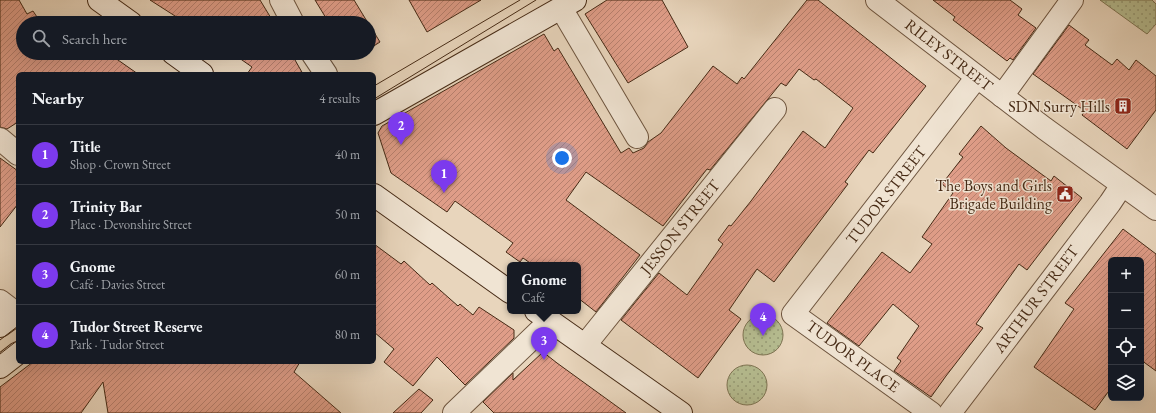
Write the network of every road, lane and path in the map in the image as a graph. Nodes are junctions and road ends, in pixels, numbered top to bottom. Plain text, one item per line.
1 (99, 0) edge
2 (281, 0) edge
3 (878, 0) edge
4 (1072, 0) edge
5 (568, 4) edge
6 (121, 16) edge
7 (289, 16) edge
8 (183, 60) edge
9 (317, 60) edge
10 (199, 72) edge
11 (325, 72) edge
12 (977, 77) junction
13 (1002, 96) junction
14 (775, 109) dead end
15 (376, 113) edge
16 (637, 137) dead end
17 (0, 139) edge
18 (16, 152) edge
19 (1122, 185) junction
20 (376, 196) edge
21 (1156, 210) edge
22 (507, 290) edge
23 (793, 314) joint
24 (543, 316) edge
25 (585, 345) junction
26 (16, 355) edge
27 (0, 367) edge
28 (454, 413) edge
29 (681, 413) edge
30 (931, 413) edge
31 (950, 413) edge

1 - 6 street
2 - 7 street
3 - 12 street, RILEY STREET
4 - 13 street
5 - 15 street
5 - 16 street
8 - 10 street
9 - 11 street
12 - 13 street, RILEY STREET
12 - 23 street, TUDOR STREET
13 - 19 street, RILEY STREET
14 - 25 street, JESSON STREET
17 - 18 street
19 - 21 street, RILEY STREET
19 - 31 street, ARTHUR STREET
20 - 22 street
23 - 30 street, TUDOR PLACE
24 - 25 street
24 - 28 street
25 - 29 street
26 - 27 street

